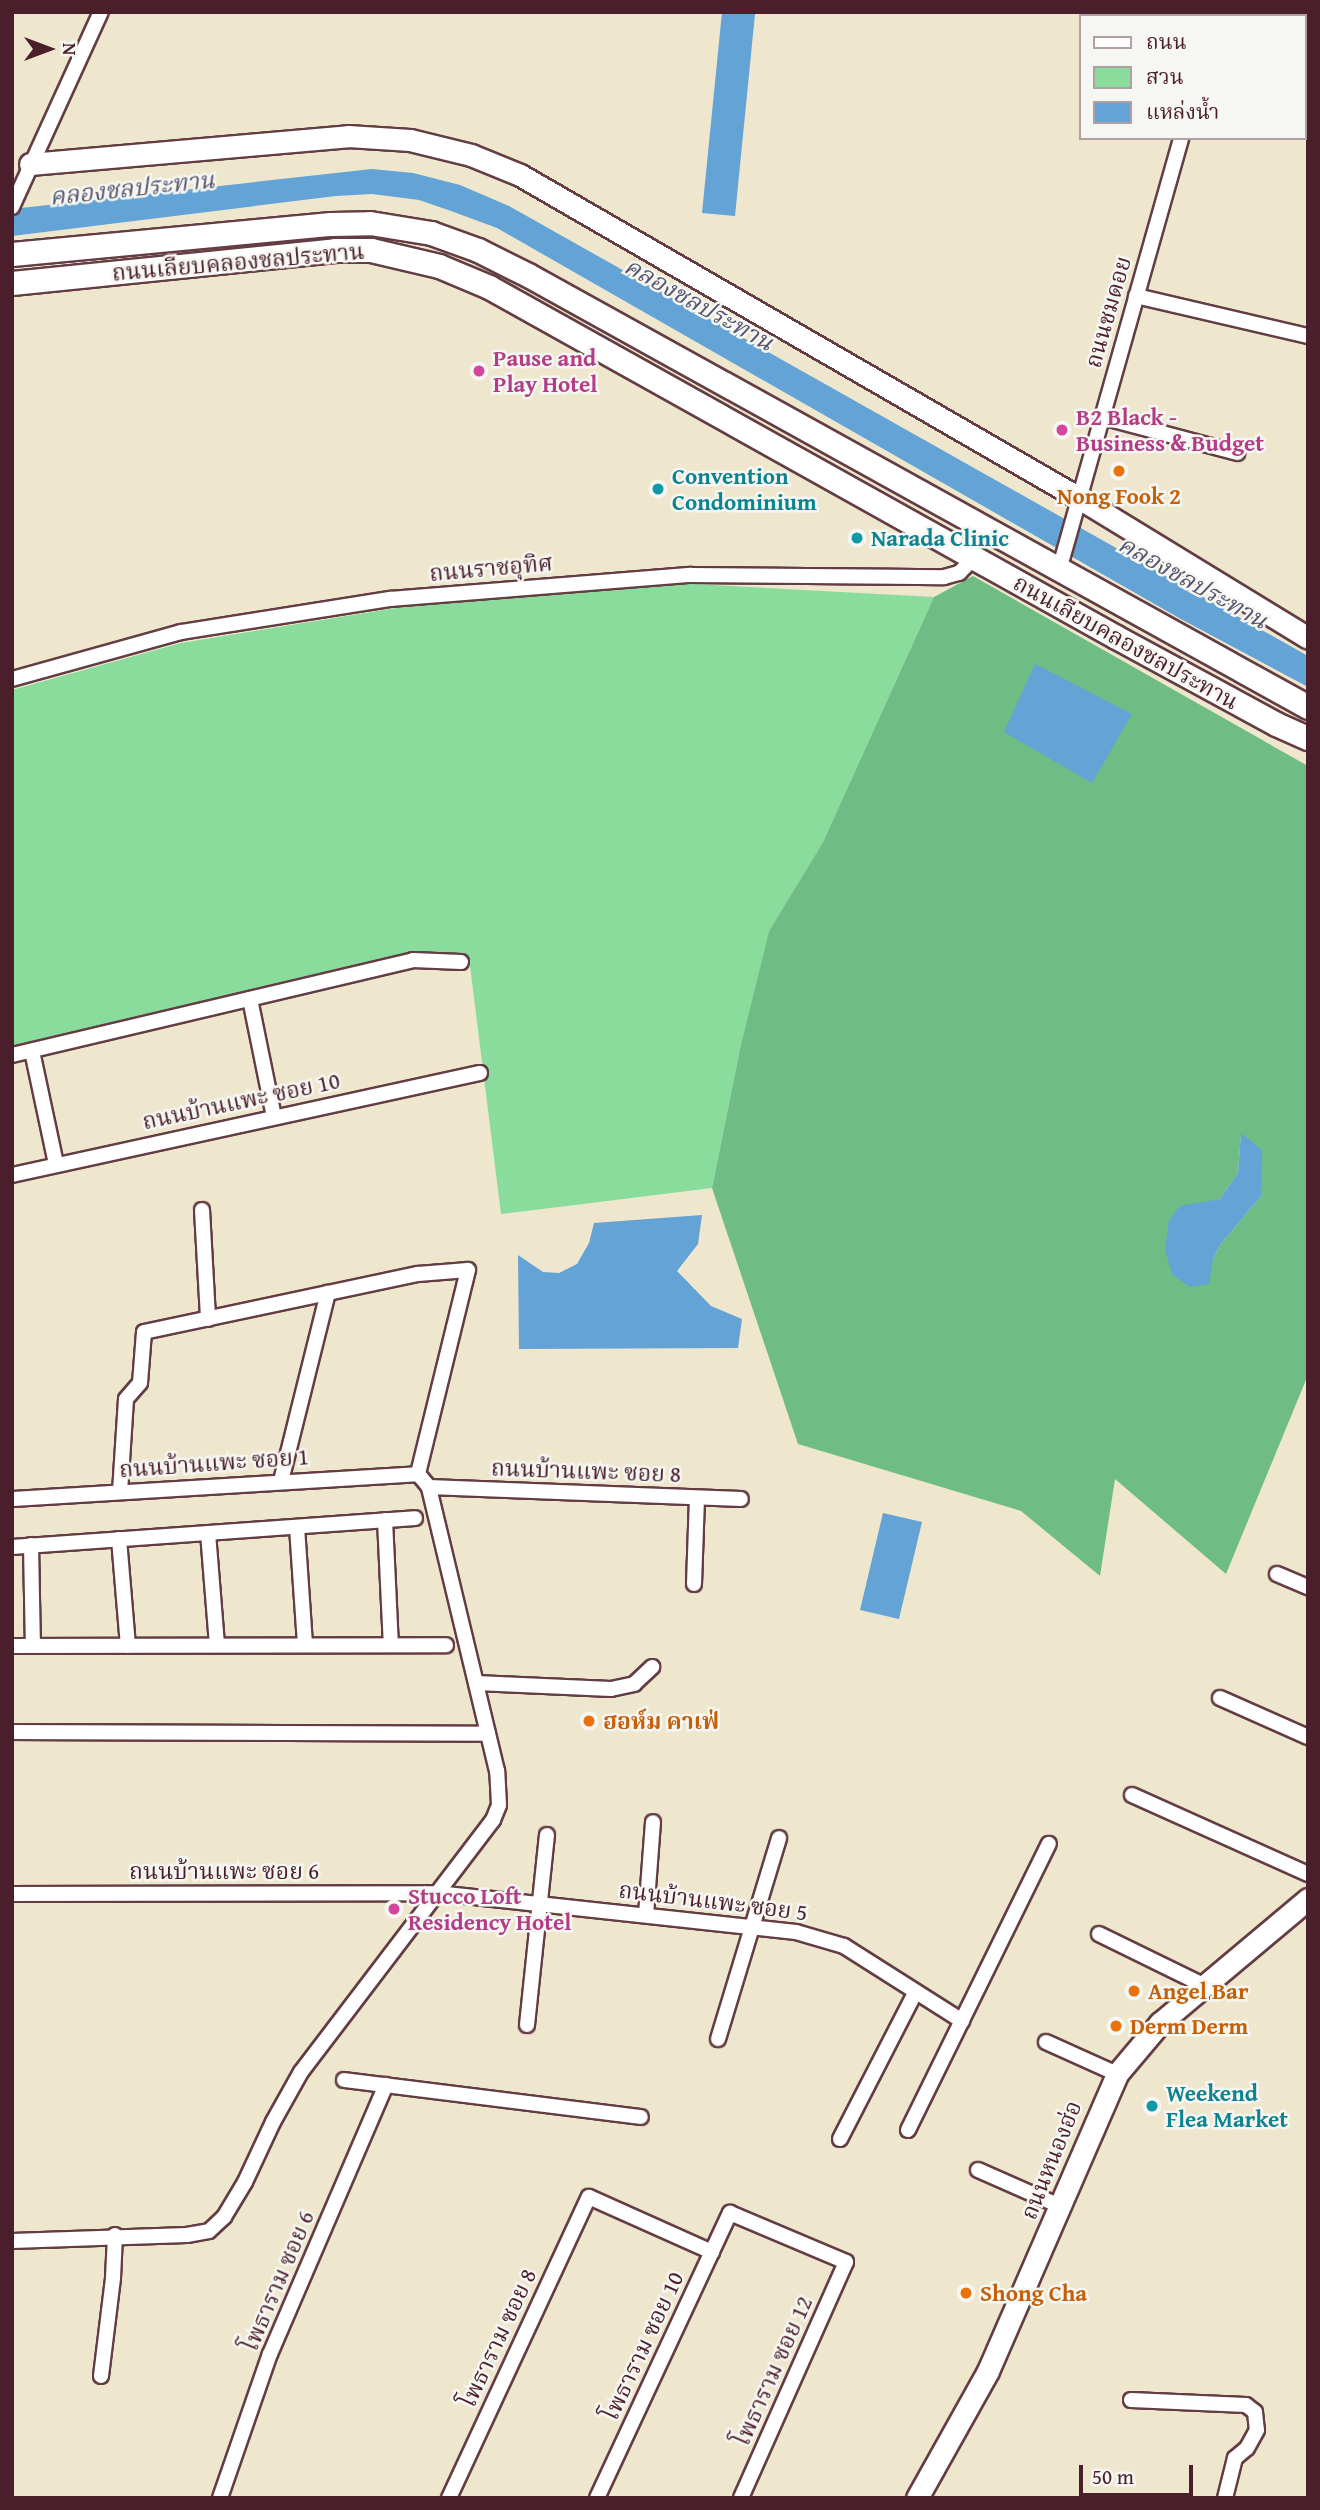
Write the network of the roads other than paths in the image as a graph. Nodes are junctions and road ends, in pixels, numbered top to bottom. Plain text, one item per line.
1 (101, 12) edge
2 (1180, 140) edge
3 (28, 171) junction
4 (12, 207) edge
5 (12, 256) edge
6 (12, 282) edge
7 (1136, 296) junction
8 (1308, 336) edge
9 (1101, 417) junction
10 (1237, 453) dead end
11 (1079, 498) junction
12 (989, 531) junction
13 (974, 558) junction
14 (1059, 570) junction
15 (1308, 638) edge
16 (12, 679) edge
17 (1308, 707) edge
18 (1308, 738) edge
19 (461, 962) dead end
20 (250, 999) junction
21 (32, 1051) junction
22 (12, 1055) edge
23 (480, 1073) dead end
24 (274, 1117) junction
25 (56, 1164) junction
26 (12, 1175) edge
27 (202, 1210) dead end
28 (328, 1293) junction
29 (208, 1319) junction
30 (418, 1474) junction
31 (281, 1481) junction
32 (429, 1488) junction
33 (120, 1492) junction
34 (697, 1498) junction
35 (12, 1499) edge
36 (741, 1500) dead end
37 (415, 1518) dead end
38 (385, 1520) junction
39 (297, 1527) junction
40 (208, 1533) junction
41 (119, 1539) junction
42 (31, 1545) junction
43 (12, 1547) edge
44 (1277, 1574) dead end
45 (694, 1584) dead end
46 (1308, 1587) edge
47 (305, 1645) junction
48 (391, 1645) junction
49 (446, 1645) dead end
50 (12, 1646) edge
51 (33, 1646) junction
52 (128, 1646) junction
53 (218, 1646) junction
54 (652, 1667) dead end
55 (476, 1683) junction
56 (1220, 1698) dead end
57 (12, 1732) edge
58 (488, 1734) junction
59 (1308, 1737) edge
60 (1132, 1795) dead end
61 (653, 1822) dead end
62 (547, 1835) dead end
63 (779, 1838) dead end
64 (1049, 1844) dead end
65 (1308, 1874) edge
66 (12, 1894) edge
67 (437, 1894) junction
68 (1308, 1899) edge
69 (542, 1904) junction
70 (646, 1915) junction
71 (752, 1926) junction
72 (1099, 1934) dead end
73 (1203, 1985) junction
74 (915, 1993) junction
75 (962, 2021) junction
76 (527, 2025) dead end
77 (718, 2039) dead end
78 (1046, 2042) dead end
79 (1117, 2074) junction
80 (344, 2080) dead end
81 (386, 2085) junction
82 (641, 2117) dead end
83 (908, 2130) dead end
84 (840, 2139) dead end
85 (978, 2170) dead end
86 (1062, 2207) junction
87 (115, 2235) junction
88 (12, 2241) edge
89 (712, 2252) junction
90 (846, 2262) joint
91 (101, 2376) dead end
92 (1131, 2400) dead end
93 (220, 2498) edge
94 (449, 2498) edge
95 (597, 2498) edge
96 (740, 2498) edge
97 (917, 2498) edge
98 (1225, 2498) edge

1 - 3 street
2 - 7 street, ถนนชมดอย
3 - 4 street
3 - 11 main road
5 - 12 main road, ถนนเลียบคลองชลประทาน
6 - 13 main road, ถนนเลียบคลองชลประทาน
7 - 8 street
7 - 9 street, ถนนชมดอย
9 - 10 street
9 - 11 street, ถนนชมดอย
11 - 14 street, ถนนชมดอย
11 - 15 main road
12 - 13 main road
12 - 14 main road, ถนนเลียบคลองชลประทาน
13 - 16 street, ถนนราชอุทิศ
13 - 18 main road, ถนนเลียบคลองชลประทาน
14 - 17 main road, ถนนเลียบคลองชลประทาน
19 - 20 street
20 - 21 street
20 - 24 street
21 - 22 street
21 - 25 street
23 - 24 street, ถนนบ้านแพะ ซอย 10
24 - 25 street, ถนนบ้านแพะ ซอย 10
25 - 26 street, ถนนบ้านแพะ ซอย 10
27 - 29 street
28 - 29 street
28 - 30 street
28 - 31 street
29 - 33 street
30 - 31 street, ถนนบ้านแพะ ซอย 1
30 - 32 street
31 - 33 street, ถนนบ้านแพะ ซอย 1
32 - 34 street, ถนนบ้านแพะ ซอย 8
32 - 55 street
33 - 35 street, ถนนบ้านแพะ ซอย 1
34 - 36 street, ถนนบ้านแพะ ซอย 8
34 - 45 street
37 - 38 street
38 - 39 street
38 - 48 street
39 - 40 street
39 - 47 street
40 - 41 street
40 - 53 street
41 - 42 street
41 - 52 street
42 - 43 street
42 - 51 street
44 - 46 street
47 - 48 street
47 - 53 street
48 - 49 street
50 - 51 street
51 - 52 street
52 - 53 street
54 - 55 street
55 - 58 street
56 - 59 street
57 - 58 street
58 - 67 street
60 - 65 street
61 - 70 street
62 - 69 street
63 - 71 street
64 - 75 street
66 - 67 street, ถนนบ้านแพะ ซอย 6
67 - 69 street, ถนนบ้านแพะ ซอย 5
67 - 87 street
68 - 73 main road, ถนนหนองฮ่อ
69 - 70 street, ถนนบ้านแพะ ซอย 5
69 - 76 street
70 - 71 street, ถนนบ้านแพะ ซอย 5
71 - 74 street, ถนนบ้านแพะ ซอย 5
71 - 77 street
72 - 73 street
73 - 79 main road, ถนนหนองฮ่อ
74 - 75 street, ถนนบ้านแพะ ซอย 5
74 - 84 street
75 - 83 street
78 - 79 street
79 - 86 main road, ถนนหนองฮ่อ
80 - 81 street
81 - 82 street
81 - 93 street, โพธาราม ซอย 6
85 - 86 street
86 - 97 main road, ถนนหนองฮ่อ
87 - 88 street
87 - 91 street
89 - 90 street, โพธาราม ซอย 10
89 - 94 street, โพธาราม ซอย 8
89 - 95 street, โพธาราม ซอย 10
90 - 96 street, โพธาราม ซอย 12
92 - 98 street

